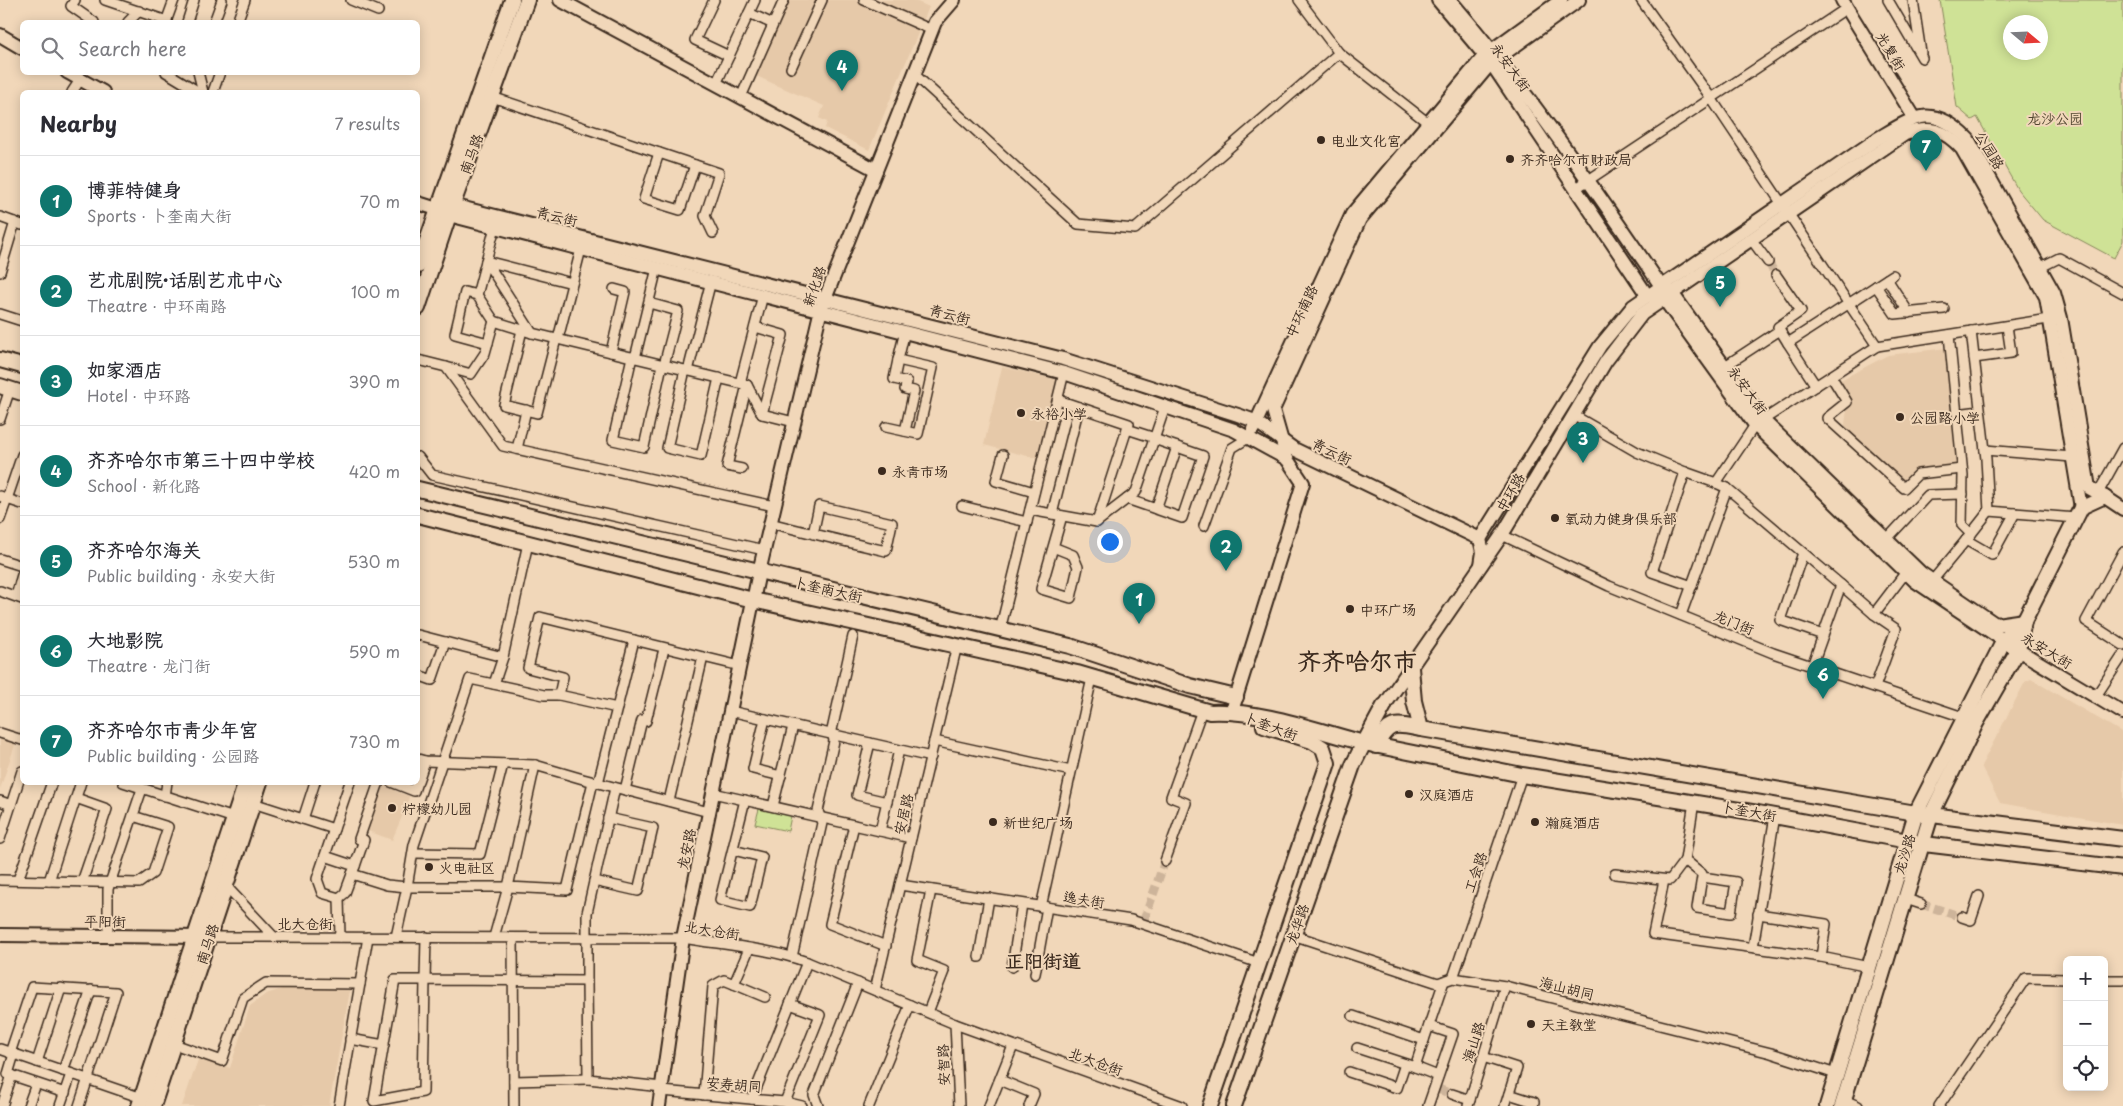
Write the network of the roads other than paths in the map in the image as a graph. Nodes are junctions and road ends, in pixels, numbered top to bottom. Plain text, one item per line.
1 (76, 0) edge
2 (107, 0) edge
3 (174, 0) edge
4 (194, 0) edge
5 (222, 0) edge
6 (245, 0) edge
7 (351, 0) edge
8 (512, 0) edge
9 (527, 0) edge
10 (560, 0) edge
11 (714, 0) edge
12 (755, 0) edge
13 (784, 0) edge
14 (822, 0) edge
15 (864, 0) edge
16 (954, 0) edge
17 (1299, 0) edge
18 (1438, 0) edge
19 (1450, 0) edge
20 (1561, 0) edge
21 (1579, 0) edge
22 (1641, 0) edge
23 (1888, 0) edge
24 (1912, 0) edge
25 (1845, 3) edge
26 (138, 11) junction
27 (378, 11) dead end
28 (749, 13) junction
29 (91, 20) edge
30 (130, 20) edge
31 (161, 20) edge
32 (167, 20) edge
33 (187, 20) edge
34 (215, 20) edge
35 (238, 20) edge
36 (773, 24) junction
37 (932, 30) junction
38 (0, 36) edge
39 (20, 47) edge
40 (1340, 53) junction
41 (729, 56) junction
42 (1492, 56) junction
43 (791, 68) dead end
44 (914, 74) junction
45 (72, 75) edge
46 (171, 75) edge
47 (199, 75) edge
48 (219, 75) edge
49 (80, 80) junction
50 (716, 84) junction
51 (73, 90) edge
52 (99, 90) edge
53 (196, 90) edge
54 (202, 90) edge
55 (214, 90) edge
56 (492, 97) junction
57 (741, 97) junction
58 (1711, 98) junction
59 (1914, 117) junction
60 (1432, 126) junction
61 (659, 153) junction
62 (695, 165) junction
63 (876, 170) junction
64 (1588, 180) junction
65 (1575, 189) junction
66 (420, 203) edge
67 (446, 209) junction
68 (1785, 209) junction
69 (0, 217) edge
70 (19, 223) edge
71 (495, 227) junction
72 (713, 233) dead end
73 (1752, 239) junction
74 (581, 249) junction
75 (486, 261) junction
76 (420, 262) edge
77 (1768, 262) tunnel mouth
78 (657, 268) junction
79 (2035, 270) junction
80 (0, 272) edge
81 (1776, 274) tunnel mouth
82 (572, 282) junction
83 (711, 282) junction
84 (1661, 286) junction
85 (1876, 286) junction
86 (614, 289) dead end
87 (2123, 293) edge
88 (477, 295) junction
89 (763, 295) junction
90 (1647, 295) junction
91 (1668, 296) junction
92 (420, 301) edge
93 (649, 303) junction
94 (822, 303) junction
95 (1849, 303) junction
96 (1944, 310) dead end
97 (1909, 312) junction
98 (0, 314) edge
99 (2055, 318) junction
100 (20, 320) edge
101 (494, 321) junction
102 (2007, 326) junction
103 (754, 328) junction
104 (1780, 330) junction
105 (905, 331) junction
106 (1971, 331) junction
107 (527, 332) junction
108 (1949, 335) junction
109 (557, 339) junction
110 (488, 342) junction
111 (1788, 343) junction
112 (1877, 346) junction
113 (610, 352) junction
114 (633, 358) junction
115 (1974, 358) junction
116 (0, 360) edge
117 (898, 360) junction
118 (420, 361) edge
119 (20, 365) edge
120 (663, 365) junction
121 (1725, 366) junction
122 (446, 367) junction
123 (687, 370) junction
124 (1064, 373) junction
125 (1831, 376) junction
126 (719, 378) junction
127 (743, 384) junction
128 (1816, 386) junction
129 (11, 389) edge
130 (914, 391) junction
131 (927, 394) junction
132 (1058, 400) junction
133 (1079, 407) junction
134 (1166, 407) junction
135 (526, 410) junction
136 (1980, 410) junction
137 (762, 414) junction
138 (1957, 414) junction
139 (1573, 415) junction
140 (0, 419) edge
141 (794, 422) junction
142 (1255, 422) junction
143 (1759, 422) junction
144 (886, 427) dead end
145 (1127, 429) junction
146 (906, 432) junction
147 (1250, 438) junction
148 (1155, 439) junction
149 (1281, 439) junction
150 (1177, 447) junction
151 (2123, 448) edge
152 (517, 449) junction
153 (1985, 450) junction
154 (1003, 455) dead end
155 (2072, 456) junction
156 (1287, 459) junction
157 (20, 460) edge
158 (420, 460) edge
159 (742, 469) dead end
160 (1962, 469) junction
161 (1685, 472) junction
162 (1716, 483) junction
163 (1727, 488) junction
164 (420, 489) edge
165 (1034, 492) junction
166 (1962, 494) junction
167 (2101, 495) junction
168 (4, 498) edge
169 (1127, 499) junction
170 (20, 503) edge
171 (774, 506) junction
172 (962, 506) dead end
173 (1156, 509) junction
174 (2123, 509) edge
175 (1030, 510) junction
176 (1988, 511) junction
177 (2015, 513) junction
178 (2079, 513) junction
179 (1052, 514) junction
180 (420, 515) edge
181 (1062, 516) junction
182 (0, 519) edge
183 (1027, 522) junction
184 (1097, 522) junction
185 (770, 524) junction
186 (1204, 526) dead end
187 (812, 534) junction
188 (1502, 535) junction
189 (1969, 537) junction
190 (1480, 539) junction
191 (1886, 540) junction
192 (528, 543) junction
193 (1053, 547) junction
194 (764, 550) junction
195 (2123, 552) edge
196 (1803, 553) junction
197 (0, 559) edge
198 (20, 565) edge
199 (1481, 566) junction
200 (759, 572) junction
201 (1906, 572) junction
202 (1932, 581) junction
203 (1841, 585) junction
204 (1692, 586) junction
205 (0, 591) edge
206 (19, 598) edge
207 (753, 600) junction
208 (1874, 614) junction
209 (1681, 615) junction
210 (2024, 621) junction
211 (1997, 625) joint
212 (1000, 630) junction
213 (1823, 635) junction
214 (420, 636) edge
215 (853, 636) dead end
216 (634, 640) junction
217 (2004, 640) junction
218 (445, 642) junction
219 (957, 645) junction
220 (2123, 646) edge
221 (664, 649) dead end
222 (2018, 650) junction
223 (2123, 656) edge
224 (503, 657) junction
225 (704, 657) junction
226 (740, 666) junction
227 (1812, 666) junction
228 (1411, 668) junction
229 (420, 676) edge
230 (1092, 678) junction
231 (494, 684) junction
232 (1875, 687) junction
233 (559, 695) junction
234 (2096, 696) junction
235 (1236, 697) junction
236 (1384, 706) joint
237 (617, 708) junction
238 (1202, 710) junction
239 (730, 711) junction
240 (1232, 711) junction
241 (2123, 713) edge
242 (1963, 717) junction
243 (765, 719) junction
244 (793, 726) junction
245 (1421, 729) junction
246 (0, 733) edge
247 (832, 735) junction
248 (20, 739) edge
249 (934, 741) junction
250 (870, 744) junction
251 (1370, 745) junction
252 (899, 750) junction
253 (930, 758) junction
254 (421, 760) edge
255 (442, 762) junction
256 (1328, 762) joint
257 (503, 764) junction
258 (535, 765) junction
259 (1071, 771) junction
260 (1522, 775) junction
261 (781, 776) junction
262 (20, 778) edge
263 (595, 783) junction
264 (51, 785) edge
265 (80, 785) edge
266 (131, 785) edge
267 (166, 785) edge
268 (245, 785) edge
269 (259, 785) edge
270 (314, 785) edge
271 (349, 785) edge
272 (378, 785) edge
273 (399, 785) edge
274 (416, 785) edge
275 (615, 788) junction
276 (142, 789) junction
277 (625, 790) junction
278 (713, 792) junction
279 (165, 796) junction
280 (76, 798) junction
281 (744, 800) junction
282 (0, 801) edge
283 (669, 802) junction
284 (887, 802) junction
285 (1694, 802) junction
286 (253, 804) junction
287 (11, 805) junction
288 (773, 806) junction
289 (709, 812) junction
290 (1916, 814) junction
291 (1931, 815) junction
292 (133, 816) junction
293 (1775, 816) junction
294 (820, 817) junction
295 (234, 818) junction
296 (608, 818) junction
297 (302, 819) junction
298 (854, 825) junction
299 (334, 829) junction
300 (880, 831) junction
301 (911, 838) junction
302 (0, 839) edge
303 (1908, 840) junction
304 (2123, 840) edge
305 (1924, 844) junction
306 (732, 850) junction
307 (413, 853) junction
308 (325, 856) junction
309 (1685, 860) junction
310 (1165, 861) tunnel mouth
311 (2123, 868) edge
312 (353, 870) junction
313 (1615, 874) dead end
314 (1702, 877) junction
315 (0, 880) edge
316 (18, 880) junction
317 (1664, 880) junction
318 (49, 881) junction
319 (594, 881) junction
320 (82, 882) junction
321 (110, 883) junction
322 (900, 885) junction
323 (226, 886) junction
324 (407, 887) junction
325 (508, 887) junction
326 (931, 890) junction
327 (1979, 896) dead end
328 (339, 898) junction
329 (989, 898) junction
330 (1906, 899) junction
331 (1022, 904) junction
332 (1921, 904) tunnel mouth
333 (1044, 907) junction
334 (1758, 914) junction
335 (1962, 917) dead end
336 (0, 934) edge
337 (1293, 935) junction
338 (108, 936) junction
339 (202, 937) junction
340 (274, 937) junction
341 (340, 937) junction
342 (368, 937) junction
343 (396, 937) junction
344 (426, 937) junction
345 (494, 937) junction
346 (513, 938) junction
347 (586, 938) junction
348 (683, 938) junction
349 (886, 946) junction
350 (1753, 948) junction
351 (748, 949) junction
352 (792, 957) junction
353 (979, 957) dead end
354 (1821, 957) junction
355 (807, 962) junction
356 (1259, 963) junction
357 (1012, 967) dead end
358 (1869, 967) junction
359 (1036, 974) dead end
360 (2063, 979) edge
361 (425, 980) junction
362 (513, 980) junction
363 (1448, 980) junction
364 (2108, 980) edge
365 (2123, 980) edge
366 (587, 981) junction
367 (858, 983) junction
368 (360, 984) junction
369 (734, 984) junction
370 (1505, 986) junction
371 (61, 988) junction
372 (91, 990) junction
373 (875, 990) junction
374 (765, 996) dead end
375 (790, 1004) junction
376 (910, 1005) junction
377 (928, 1012) junction
378 (1353, 1016) dead end
379 (955, 1024) junction
380 (1429, 1026) junction
381 (350, 1039) junction
382 (1424, 1040) junction
383 (174, 1044) junction
384 (384, 1045) junction
385 (1013, 1046) junction
386 (1357, 1048) dead end
387 (0, 1049) edge
388 (12, 1053) junction
389 (1483, 1057) junction
390 (37, 1062) junction
391 (1405, 1064) junction
392 (1415, 1067) junction
393 (67, 1072) junction
394 (1349, 1072) dead end
395 (1836, 1074) junction
396 (12, 1075) junction
397 (1438, 1076) junction
398 (88, 1079) junction
399 (588, 1079) junction
400 (514, 1080) junction
401 (1000, 1080) junction
402 (36, 1084) junction
403 (662, 1089) junction
404 (65, 1094) junction
405 (1452, 1094) tunnel mouth
406 (1509, 1094) junction
407 (704, 1095) junction
408 (752, 1099) junction
409 (785, 1102) junction
410 (145, 1103) edge
411 (763, 1103) edge
412 (1469, 1103) edge
413 (1843, 1103) edge
414 (2, 1106) edge
415 (28, 1106) edge
416 (60, 1106) edge
417 (79, 1106) edge
418 (339, 1106) edge
419 (507, 1106) edge
420 (513, 1106) edge
421 (659, 1106) edge
422 (799, 1106) edge
423 (818, 1106) edge
424 (869, 1106) edge
425 (959, 1106) edge
426 (989, 1106) edge
427 (1029, 1106) edge
428 (1182, 1106) edge
429 (1210, 1106) edge
430 (1234, 1106) edge
431 (1428, 1106) edge
432 (1505, 1106) edge
433 (1533, 1106) edge
434 (1827, 1106) edge
435 (1858, 1106) edge
436 (1939, 1106) edge

1 - 29 street
2 - 26 street
3 - 32 street
4 - 33 street
5 - 34 street
6 - 35 street
7 - 27 street
8 - 67 main road, 南马路
9 - 56 main road, 南马路
10 - 50 main road
11 - 41 street
12 - 28 street
13 - 36 street
14 - 43 street
15 - 37 street
16 - 37 main road, 新化路
17 - 40 street
18 - 42 main road, 永安大街
19 - 42 main road, 永安大街
20 - 42 main road, 中环南路
21 - 42 main road, 中环南路
22 - 58 street
23 - 24 street
25 - 58 street
25 - 59 main road, 光复街
26 - 30 street
26 - 31 street
28 - 36 street
28 - 41 street
36 - 57 street
37 - 44 main road, 新化路
38 - 39 main road
40 - 44 street
40 - 60 street
41 - 50 street
42 - 60 main road, 中环南路
42 - 64 main road, 永安大街
42 - 65 main road, 永安大街
44 - 63 main road, 新化路
45 - 49 main road
46 - 53 street
47 - 54 street
48 - 55 street
49 - 51 street
49 - 52 main road
50 - 57 main road
56 - 61 street
56 - 67 main road, 南马路
57 - 63 main road
58 - 64 street
58 - 68 street
59 - 68 main road, 公园路
59 - 79 main road, 公园路
60 - 142 main road, 中环南路
60 - 149 main road, 中环南路
61 - 62 street
61 - 62 street
62 - 72 street
63 - 94 main road, 新化路
64 - 65 street
64 - 84 main road, 永安大街
65 - 90 main road, 永安大街
66 - 67 main road
67 - 71 main road, 青云街
67 - 76 main road, 南马路
67 - 92 main road, 南马路
67 - 94 main road, 青云街
68 - 73 main road, 公园路
68 - 79 main road, 公园路
68 - 84 main road, 公园路
68 - 95 street
69 - 70 street
70 - 80 street
71 - 74 main road, 青云街
71 - 75 street
73 - 77 street
73 - 91 main road, 公园路
74 - 78 main road, 青云街
74 - 82 street
75 - 82 street
75 - 88 street
75 - 107 street
78 - 83 main road, 青云街
78 - 93 street
79 - 87 street
79 - 99 main road, 公园路
81 - 104 street
82 - 109 street
83 - 89 main road, 青云街
83 - 123 street
84 - 90 main road, 公园路
84 - 91 main road, 永安大街
85 - 95 street
85 - 97 street
85 - 97 street
86 - 113 street
88 - 101 street
88 - 110 street
89 - 94 main road, 青云街
89 - 103 street
90 - 91 main road
90 - 190 main road, 中环路
91 - 121 main road, 永安大街
91 - 139 main road, 中环路
91 - 143 main road, 永安大街
93 - 114 street
93 - 120 street
94 - 105 main road, 青云街
94 - 141 main road, 新化路
94 - 142 main road, 青云街
95 - 111 street
95 - 112 street
96 - 97 street
98 - 100 street
99 - 102 street
99 - 155 main road, 公园路
99 - 167 main road, 公园路
101 - 107 street
101 - 110 street
102 - 106 street
102 - 115 street
103 - 127 street
103 - 137 street
104 - 111 street
104 - 121 street
105 - 117 street
105 - 124 main road, 青云街
106 - 108 street
106 - 115 street
107 - 109 street
107 - 135 street
108 - 112 street
108 - 138 street
109 - 113 street
109 - 135 street
110 - 122 street
111 - 128 street
112 - 125 street
113 - 114 street
114 - 120 street
114 - 120 street
115 - 136 street
116 - 119 main road
117 - 130 street
117 - 131 street
118 - 122 street
120 - 123 street
121 - 143 main road, 永安大街
122 - 152 street
123 - 126 street
123 - 126 street
124 - 132 street
124 - 134 main road, 青云街
125 - 128 street
125 - 160 street
126 - 127 street
127 - 137 street
127 - 159 street
128 - 143 street
129 - 140 street
130 - 131 street
130 - 146 street
131 - 146 street
132 - 133 street
132 - 165 street
133 - 145 street
133 - 179 street
134 - 147 main road, 青云街
134 - 148 street
135 - 152 street
136 - 138 street
136 - 153 street
137 - 141 street
138 - 160 street
139 - 161 street
139 - 188 main road, 中环路
141 - 171 main road, 新化路
142 - 147 main road, 中环南路
142 - 149 main road, 青云街
143 - 162 street
143 - 191 main road, 永安大街
143 - 201 main road, 永安大街
144 - 146 street
145 - 148 street
145 - 184 street
147 - 156 main road, 青云街
147 - 186 street
148 - 150 street
148 - 169 street
149 - 156 main road, 中环南路
149 - 190 main road, 青云街
150 - 173 street
150 - 173 street
151 - 167 street
152 - 171 street
153 - 155 street
153 - 176 street
154 - 165 street
155 - 178 main road, 公园路
156 - 235 main road, 中环南路
157 - 168 street
158 - 194 street
160 - 166 street
161 - 162 street
161 - 204 street
162 - 163 street
163 - 196 street
163 - 204 street
164 - 200 main road, 卜奎南大街
165 - 175 street
166 - 189 street
166 - 191 street
167 - 174 main road
167 - 178 main road
168 - 170 street
168 - 182 street
169 - 173 street
169 - 184 street
171 - 185 main road, 新化路
172 - 183 street
175 - 179 street
175 - 183 street
176 - 177 street
176 - 189 street
177 - 178 street
177 - 189 street
178 - 210 main road, 龙沙路
179 - 181 street
180 - 192 main road, 卜奎南大街
181 - 184 street
181 - 193 street
183 - 212 street
185 - 187 street
185 - 194 main road, 新化路
187 - 187 street
188 - 199 main road, 中环路
188 - 209 street, 龙门街
189 - 202 street
190 - 199 main road
191 - 202 main road, 永安大街
192 - 207 main road, 卜奎南大街
192 - 224 street
193 - 193 street
194 - 200 main road, 新化路
195 - 220 street
196 - 203 street
196 - 213 street
197 - 198 street
199 - 228 main road, 中环路
200 - 207 main road, 新化路
200 - 212 main road, 卜奎南大街
201 - 208 street
201 - 217 main road, 永安大街
202 - 211 main road, 永安大街
203 - 208 street
203 - 213 street
204 - 209 street
205 - 206 street
207 - 219 main road, 卜奎南大街
207 - 226 main road, 龙安路
208 - 232 street
209 - 227 street, 龙门街
210 - 211 main road
210 - 217 main road, 龙沙路
210 - 222 main road, 龙沙路
212 - 235 main road, 卜奎南大街
213 - 227 street
214 - 218 street
215 - 247 street
216 - 225 street
216 - 233 street
216 - 237 street
217 - 222 main road, 永安大街
217 - 242 main road, 龙沙路
218 - 224 street
218 - 229 street
219 - 230 main road, 卜奎南大街
219 - 249 street, 安居路
221 - 277 street
222 - 234 main road, 永安大街
222 - 291 main road, 龙沙路
223 - 234 street
224 - 231 street
225 - 226 street
225 - 283 street
226 - 239 main road, 龙安路
227 - 232 street, 龙门街
228 - 236 main road, 中环路
228 - 245 main road
230 - 238 main road, 卜奎南大街
230 - 259 street
231 - 233 street
231 - 255 street
232 - 242 street, 龙门街
233 - 237 street
234 - 241 main road, 永安大街
235 - 240 main road, 中环南路
236 - 251 main road, 龙华路
237 - 263 street
238 - 240 main road, 卜奎南大街
238 - 310 street
239 - 243 street
239 - 278 main road, 龙安路
240 - 251 main road, 卜奎大街
240 - 256 main road, 卜奎大街
242 - 290 main road, 龙沙路
243 - 244 street
243 - 261 street
244 - 247 street
244 - 261 street
245 - 251 main road, 卜奎大街
245 - 290 main road, 卜奎大街
246 - 248 street
247 - 250 street
247 - 294 street
249 - 253 street, 安居路
249 - 259 street
250 - 252 street
250 - 284 street
251 - 260 main road, 卜奎大街
251 - 337 main road, 龙华路
252 - 253 street
252 - 284 street
253 - 301 street, 安居路
254 - 255 street
255 - 257 street
255 - 307 street
256 - 356 main road, 龙华路
257 - 258 street
257 - 307 street
258 - 263 street
258 - 325 street
259 - 333 street
260 - 285 main road, 卜奎大街
260 - 363 street, 工会路
261 - 288 street
262 - 287 street
263 - 275 street
263 - 325 street
264 - 316 street
265 - 280 street
266 - 276 street
267 - 279 street
268 - 295 main road, 南马路
269 - 286 main road, 南马路
270 - 297 street
271 - 299 street
272 - 312 street
273 - 274 street
275 - 277 street
275 - 296 street
276 - 279 street
276 - 292 street
277 - 283 street
278 - 281 street
278 - 289 main road, 龙安路
279 - 295 street
280 - 318 street
280 - 320 street
281 - 288 street
281 - 306 street
282 - 287 street
283 - 289 street
284 - 300 street
285 - 293 main road, 卜奎大街
285 - 309 street
286 - 297 street
286 - 323 main road, 南马路
287 - 302 street
288 - 294 street
289 - 348 main road, 龙安路
290 - 291 main road, 卜奎大街
290 - 303 main road, 龙沙路
291 - 304 main road, 卜奎大街
291 - 305 main road, 龙沙路
292 - 321 street
292 - 321 street
293 - 303 main road, 卜奎大街
293 - 334 street
294 - 298 street
294 - 352 street
295 - 339 main road, 南马路
296 - 319 street
296 - 319 street
297 - 299 street
298 - 300 street
298 - 349 street
299 - 308 street
300 - 301 street
301 - 322 street, 安居路
303 - 305 main road, 卜奎大街
303 - 358 main road, 龙沙路
305 - 311 main road, 卜奎大街
305 - 330 main road, 龙沙路
306 - 306 street
307 - 324 street
308 - 312 street
308 - 328 street
309 - 314 street
309 - 317 street
312 - 324 street
312 - 328 street
313 - 317 street
314 - 314 street
315 - 316 street
316 - 318 street
317 - 350 street
318 - 320 street
319 - 347 street
320 - 321 street
321 - 338 street
322 - 326 street, 逸夫街
322 - 349 street, 安居路
323 - 339 main road, 南马路
323 - 340 street
324 - 325 street
324 - 343 street
325 - 345 street
326 - 329 street, 逸夫街
326 - 377 street
327 - 335 street
328 - 341 street
329 - 331 street, 逸夫街
329 - 353 street
330 - 332 street
330 - 413 main road, 龙沙路
331 - 333 street, 逸夫街
331 - 357 street
333 - 356 street, 逸夫街
333 - 359 street
334 - 350 street
334 - 354 street
336 - 338 main road, 平阳街
337 - 363 street, 海山胡同
337 - 430 main road, 龙华路
338 - 339 main road, 平阳街
339 - 340 street, 北大仓街
339 - 383 main road, 南马路
339 - 410 main road, 南马路
340 - 341 street, 北大仓街
341 - 342 street, 北大仓街
342 - 343 street, 北大仓街
342 - 368 street
343 - 344 street, 北大仓街
344 - 345 street, 北大仓街
344 - 361 street
345 - 346 street, 北大仓街
346 - 347 street, 北大仓街
346 - 362 street
347 - 348 street, 北大仓街
347 - 366 street
348 - 351 street, 北大仓街
348 - 403 main road, 龙安路
349 - 373 street, 安居路
350 - 354 street
351 - 352 street, 北大仓街
351 - 369 street
352 - 355 street, 北大仓街
354 - 358 street
355 - 367 street, 北大仓街
355 - 375 street
356 - 429 main road, 龙华路
358 - 395 main road, 龙沙路
360 - 436 street
361 - 362 street
361 - 384 street
361 - 384 street
362 - 366 street
362 - 400 street
363 - 370 street, 海山胡同
363 - 380 street, 工会路
364 - 365 street
366 - 399 street
367 - 373 street, 北大仓街
367 - 423 street
368 - 381 street
368 - 383 street
369 - 374 street
369 - 407 street
370 - 389 street, 海山路
370 - 395 street, 海山胡同
371 - 372 street
371 - 388 street
371 - 390 street
372 - 393 street
372 - 398 street
373 - 376 street, 北大仓街
375 - 408 street
375 - 409 street
376 - 377 street, 北大仓街
376 - 424 street
377 - 379 street, 北大仓街
378 - 382 street
379 - 385 street, 北大仓街
379 - 425 street, 安智路
380 - 382 street, 工会路
380 - 397 street
381 - 384 street
381 - 418 street
382 - 392 street, 工会路
383 - 410 main road, 南马路
385 - 401 street
385 - 428 street, 北大仓街
386 - 391 street
387 - 388 street
388 - 390 street
388 - 396 street
389 - 406 street
389 - 412 street, 海山路
390 - 393 street
391 - 392 street
391 - 394 street
392 - 397 street
393 - 398 street
393 - 404 street
395 - 434 main road, 龙沙路
396 - 402 street
396 - 414 street
397 - 431 street
398 - 410 street
398 - 417 street
399 - 400 street, 安寿胡同
399 - 403 street, 安寿胡同
400 - 420 street
401 - 426 street
401 - 427 street
402 - 404 street
402 - 415 street
403 - 407 street, 安寿胡同
403 - 421 main road, 龙安路
404 - 416 street
405 - 412 street
406 - 432 street
406 - 433 street
407 - 408 street, 安寿胡同
408 - 411 street, 安寿胡同
409 - 411 street, 安寿胡同
409 - 422 street, 安寿胡同
413 - 435 street
419 - 420 street

